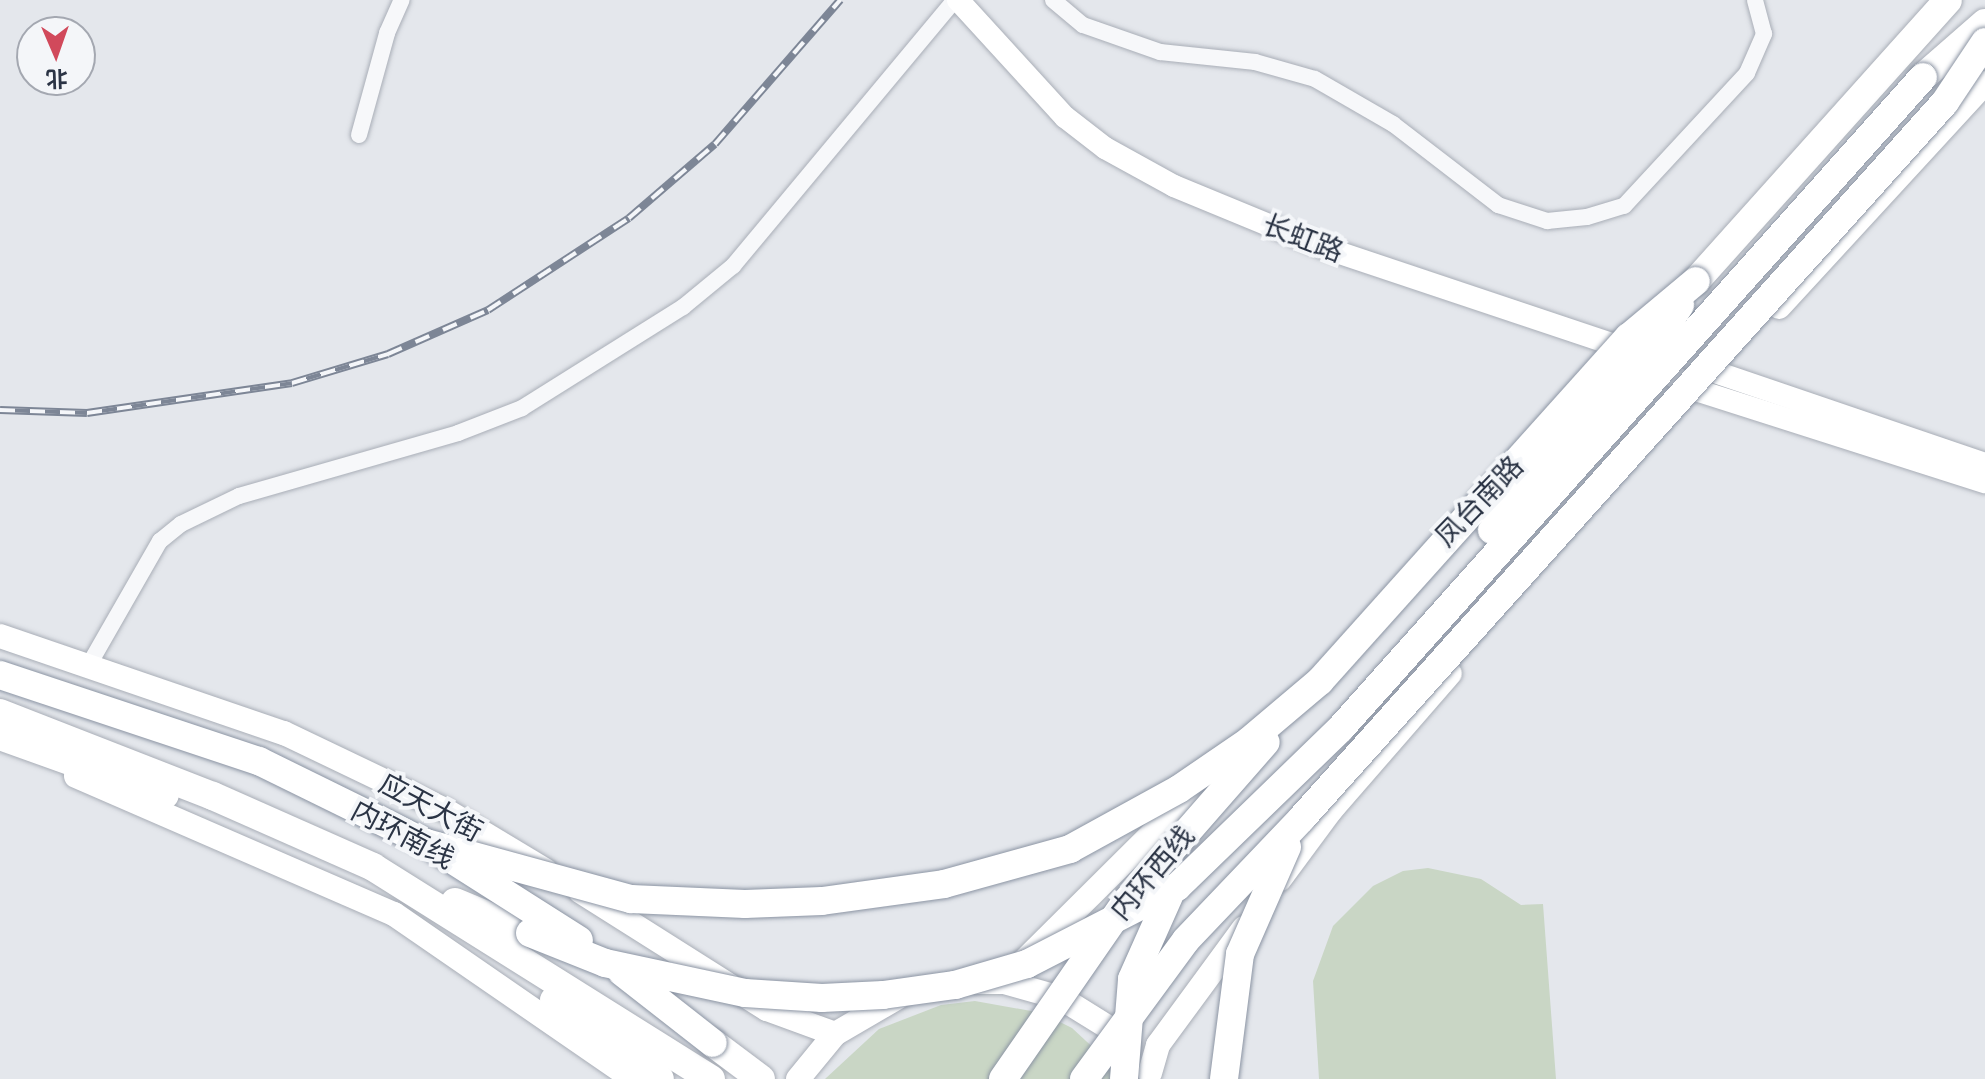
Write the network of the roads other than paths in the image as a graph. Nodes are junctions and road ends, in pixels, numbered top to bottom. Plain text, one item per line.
1 (402, 0) edge
2 (957, 0) edge
3 (1053, 0) edge
4 (1755, 0) edge
5 (1932, 0) edge
6 (1948, 0) edge
7 (1985, 23) edge
8 (1985, 42) edge
9 (1985, 83) edge
10 (359, 135) dead end
11 (1696, 281) junction
12 (1626, 349) junction
13 (1718, 373) junction
14 (1699, 391) junction
15 (1985, 464) edge
16 (1985, 482) edge
17 (0, 636) edge
18 (90, 663) junction
19 (0, 675) edge
20 (1320, 681) junction
21 (0, 713) edge
22 (0, 736) edge
23 (0, 745) edge
24 (1302, 818) junction
25 (426, 843) junction
26 (373, 867) junction
27 (1004, 982) junction
28 (835, 1034) junction
29 (713, 1043) junction
30 (1143, 1077) edge
31 (633, 1079) edge
32 (660, 1079) edge
33 (711, 1079) edge
34 (748, 1079) edge
35 (761, 1079) edge
36 (798, 1079) edge
37 (1003, 1079) edge
38 (1084, 1079) edge
39 (1224, 1079) edge

1 - 10 street
2 - 12 street, 长虹路
2 - 18 street
3 - 4 street
5 - 12 main road, 凤台南路
6 - 11 highway
7 - 26 highway, bridge
8 - 24 highway, bridge
9 - 13 main road
11 - 20 highway, bridge
11 - 30 highway, bridge
12 - 14 street, 长虹路
12 - 27 main road, 凤台南路
13 - 14 main road
13 - 15 street
14 - 16 street, 长虹路
14 - 30 main road
17 - 18 main road, 应天大街
18 - 28 main road, 应天大街
19 - 25 highway, 内环南线, bridge
20 - 25 highway, bridge
20 - 37 highway, 内环西线, bridge
21 - 26 highway, 内环南线
22 - 32 highway
23 - 31 main road
24 - 38 highway, bridge
24 - 39 highway, bridge
25 - 29 highway, 内环南线, bridge
26 - 33 highway, 内环南线
27 - 28 main road
27 - 30 main road
28 - 36 main road
29 - 34 highway
29 - 35 highway, 内环南线

